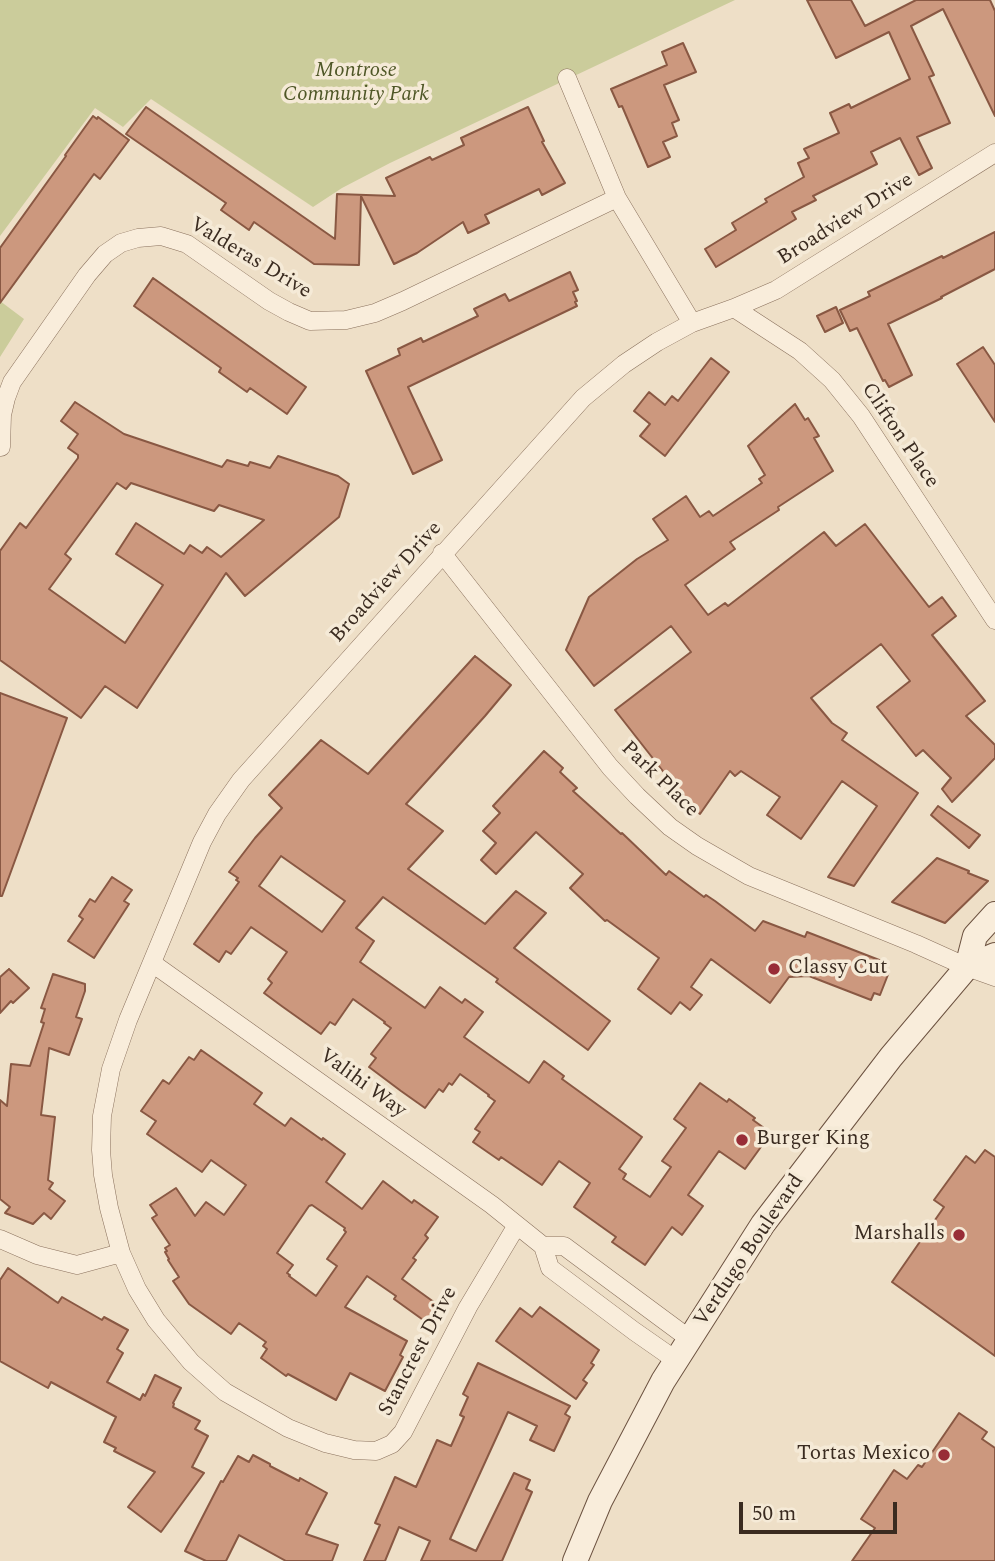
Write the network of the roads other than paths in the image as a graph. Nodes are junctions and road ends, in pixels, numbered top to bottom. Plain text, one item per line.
1 (567, 78) dead end
2 (995, 153) edge
3 (617, 198) junction
4 (734, 308) junction
5 (692, 323) junction
6 (1, 447) edge
7 (442, 553) junction
8 (995, 620) edge
9 (995, 914) edge
10 (995, 954) edge
11 (152, 962) junction
12 (967, 967) junction
13 (995, 977) edge
14 (517, 1225) junction
15 (0, 1239) edge
16 (543, 1246) junction
17 (121, 1253) junction
18 (691, 1340) junction
19 (677, 1361) junction
20 (575, 1561) edge

1 - 3 street
2 - 4 street, Broadview Drive
3 - 5 street
3 - 6 street, Valderas Drive
4 - 5 street, Broadview Drive
4 - 8 street, Clifton Place
5 - 7 street, Broadview Drive
7 - 11 street, Broadview Drive
7 - 12 street, Park Place
9 - 12 main road, Verdugo Boulevard
10 - 12 main road, Verdugo Boulevard
11 - 14 street, Valihi Way
11 - 17 street, Broadview Drive
12 - 13 street, Park Place
12 - 18 main road, Verdugo Boulevard
14 - 16 street, Valihi Way
14 - 17 street, Stancrest Drive
15 - 17 street
16 - 18 street, Valihi Way
16 - 19 street, Valihi Way
18 - 19 main road, Verdugo Boulevard
19 - 20 main road, Verdugo Boulevard

